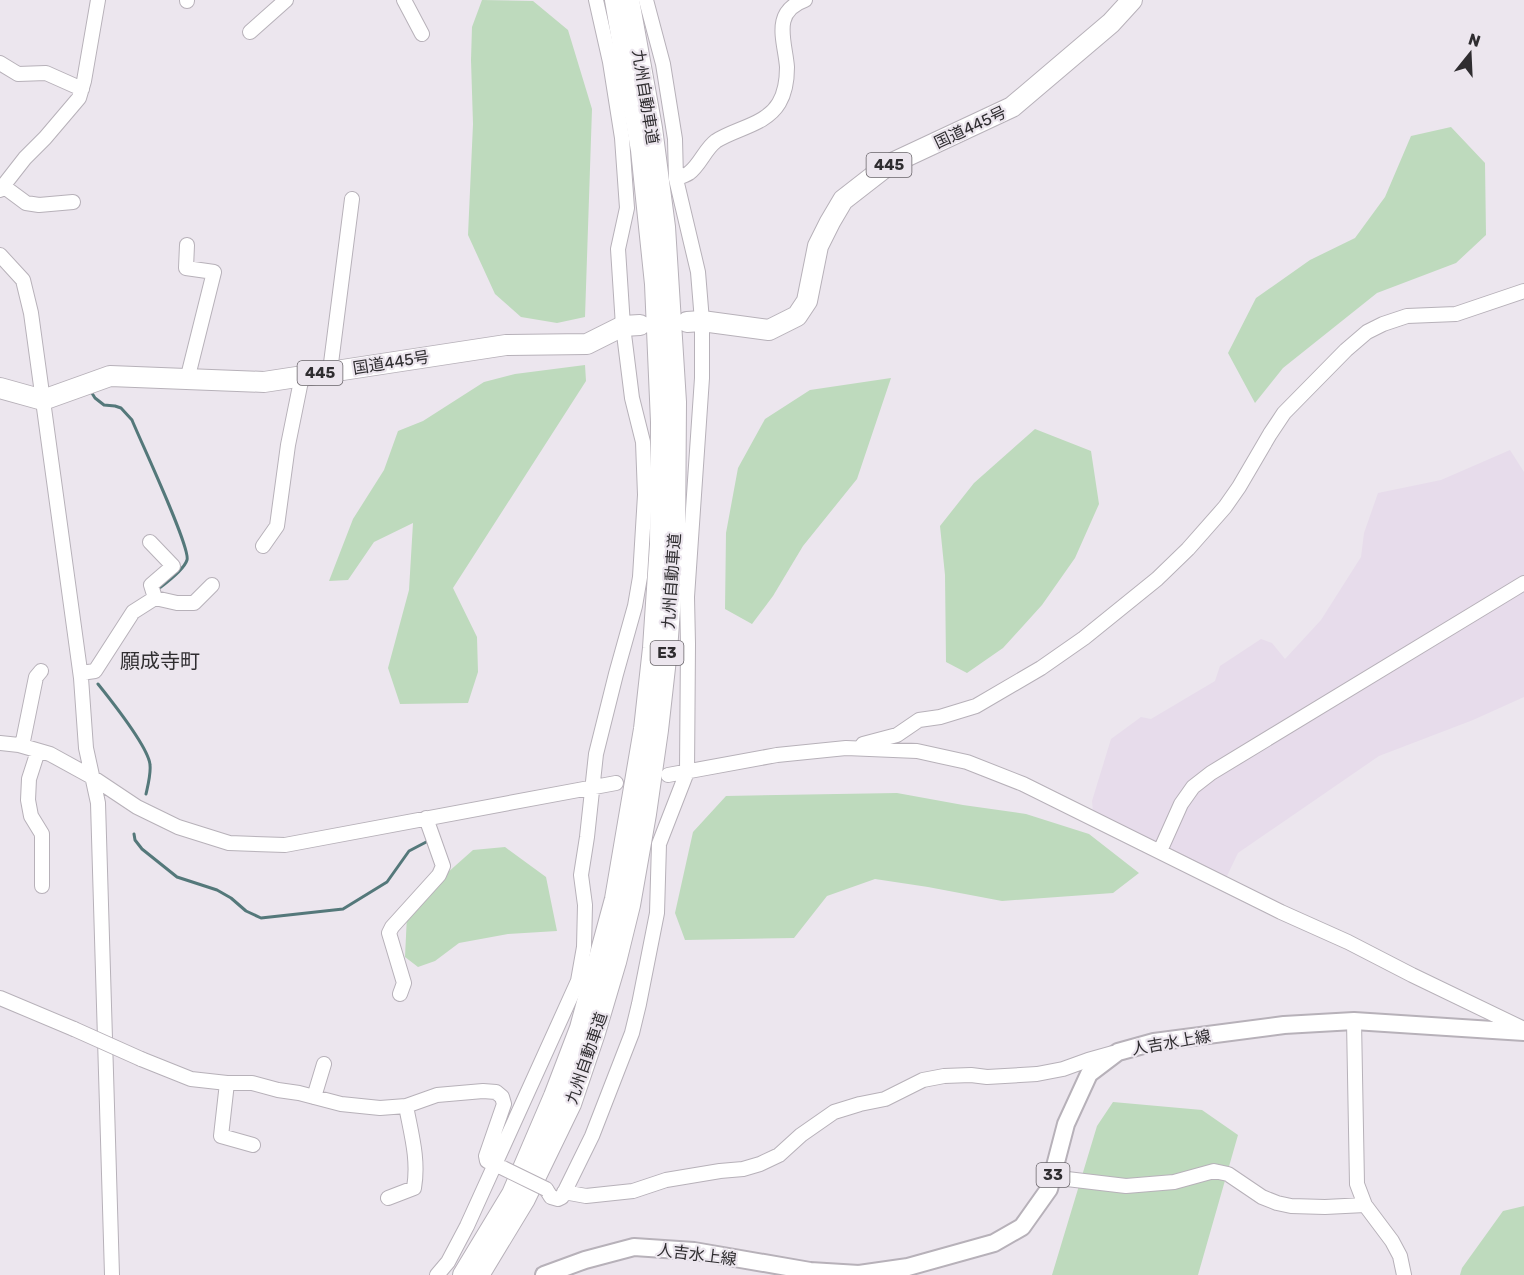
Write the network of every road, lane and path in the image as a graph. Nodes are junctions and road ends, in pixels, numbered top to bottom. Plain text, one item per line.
1 (98, 0) edge
2 (286, 0) edge
3 (404, 0) edge
4 (596, 0) edge
5 (615, 0) edge
6 (629, 0) edge
7 (646, 0) edge
8 (806, 0) edge
9 (1132, 0) edge
10 (783, 5) edge
11 (250, 32) dead end
12 (422, 34) dead end
13 (0, 63) edge
14 (82, 89) junction
15 (676, 178) junction
16 (2, 188) edge
17 (352, 199) dead end
18 (73, 202) dead end
19 (187, 245) dead end
20 (0, 255) edge
21 (1524, 291) edge
22 (695, 322) junction
23 (632, 326) junction
24 (330, 372) junction
25 (302, 376) junction
26 (187, 380) junction
27 (0, 388) edge
28 (43, 400) junction
29 (150, 542) dead end
30 (263, 546) dead end
31 (1524, 583) edge
32 (212, 585) dead end
33 (155, 598) junction
34 (41, 671) dead end
35 (81, 673) junction
36 (0, 742) edge
37 (22, 746) junction
38 (846, 748) junction
39 (38, 751) junction
40 (687, 772) junction
41 (668, 775) dead end
42 (92, 777) junction
43 (616, 783) dead end
44 (592, 786) junction
45 (426, 818) junction
46 (1160, 851) junction
47 (42, 886) dead end
48 (400, 994) dead end
49 (0, 998) edge
50 (1354, 1020) junction
51 (1524, 1030) edge
52 (1118, 1052) junction
53 (324, 1064) dead end
54 (227, 1083) junction
55 (314, 1097) junction
56 (406, 1106) junction
57 (253, 1145) dead end
58 (499, 1167) junction
59 (1052, 1179) junction
60 (564, 1192) junction
61 (388, 1198) dead end
62 (1365, 1205) junction
63 (111, 1275) edge
64 (437, 1275) edge
65 (463, 1275) edge
66 (479, 1275) edge
67 (544, 1275) edge
68 (1404, 1275) edge

1 - 14 street
2 - 11 street
3 - 12 street
4 - 23 street
5 - 65 highway, 九州自動車道 / E3
6 - 66 highway, 九州自動車道 / E3
7 - 15 street
8 - 10 street
9 - 22 highway, 国道445号 / 445
10 - 15 street
13 - 14 street
14 - 16 street
15 - 22 street
16 - 18 street
17 - 24 street
19 - 26 street
20 - 28 street
21 - 38 street
22 - 40 street
23 - 24 highway, 国道445号 / 445
23 - 44 street
24 - 25 highway, 国道445号 / 445
25 - 26 highway, 国道445号 / 445
25 - 30 street
26 - 28 highway, 国道445号 / 445
27 - 28 highway
28 - 35 street
29 - 33 street
31 - 46 street
32 - 33 street
33 - 35 street
34 - 37 street
35 - 42 street
36 - 37 street
37 - 39 street
38 - 40 street
38 - 46 street
39 - 42 street
39 - 47 street
40 - 41 street
40 - 60 street
42 - 45 street
42 - 63 street
43 - 44 street
44 - 45 street
44 - 58 street
45 - 48 street
46 - 51 street
49 - 54 street, bridge
50 - 51 main road, 人吉水上線 / 33
50 - 52 main road, 人吉水上線 / 33
50 - 62 street
52 - 59 main road, 人吉水上線 / 33
52 - 60 street
53 - 55 street
54 - 55 street
54 - 57 street
55 - 56 street
56 - 58 street
56 - 61 street
58 - 60 street, bridge
58 - 64 street
59 - 62 street
59 - 67 main road, 人吉水上線 / 33
62 - 68 street

